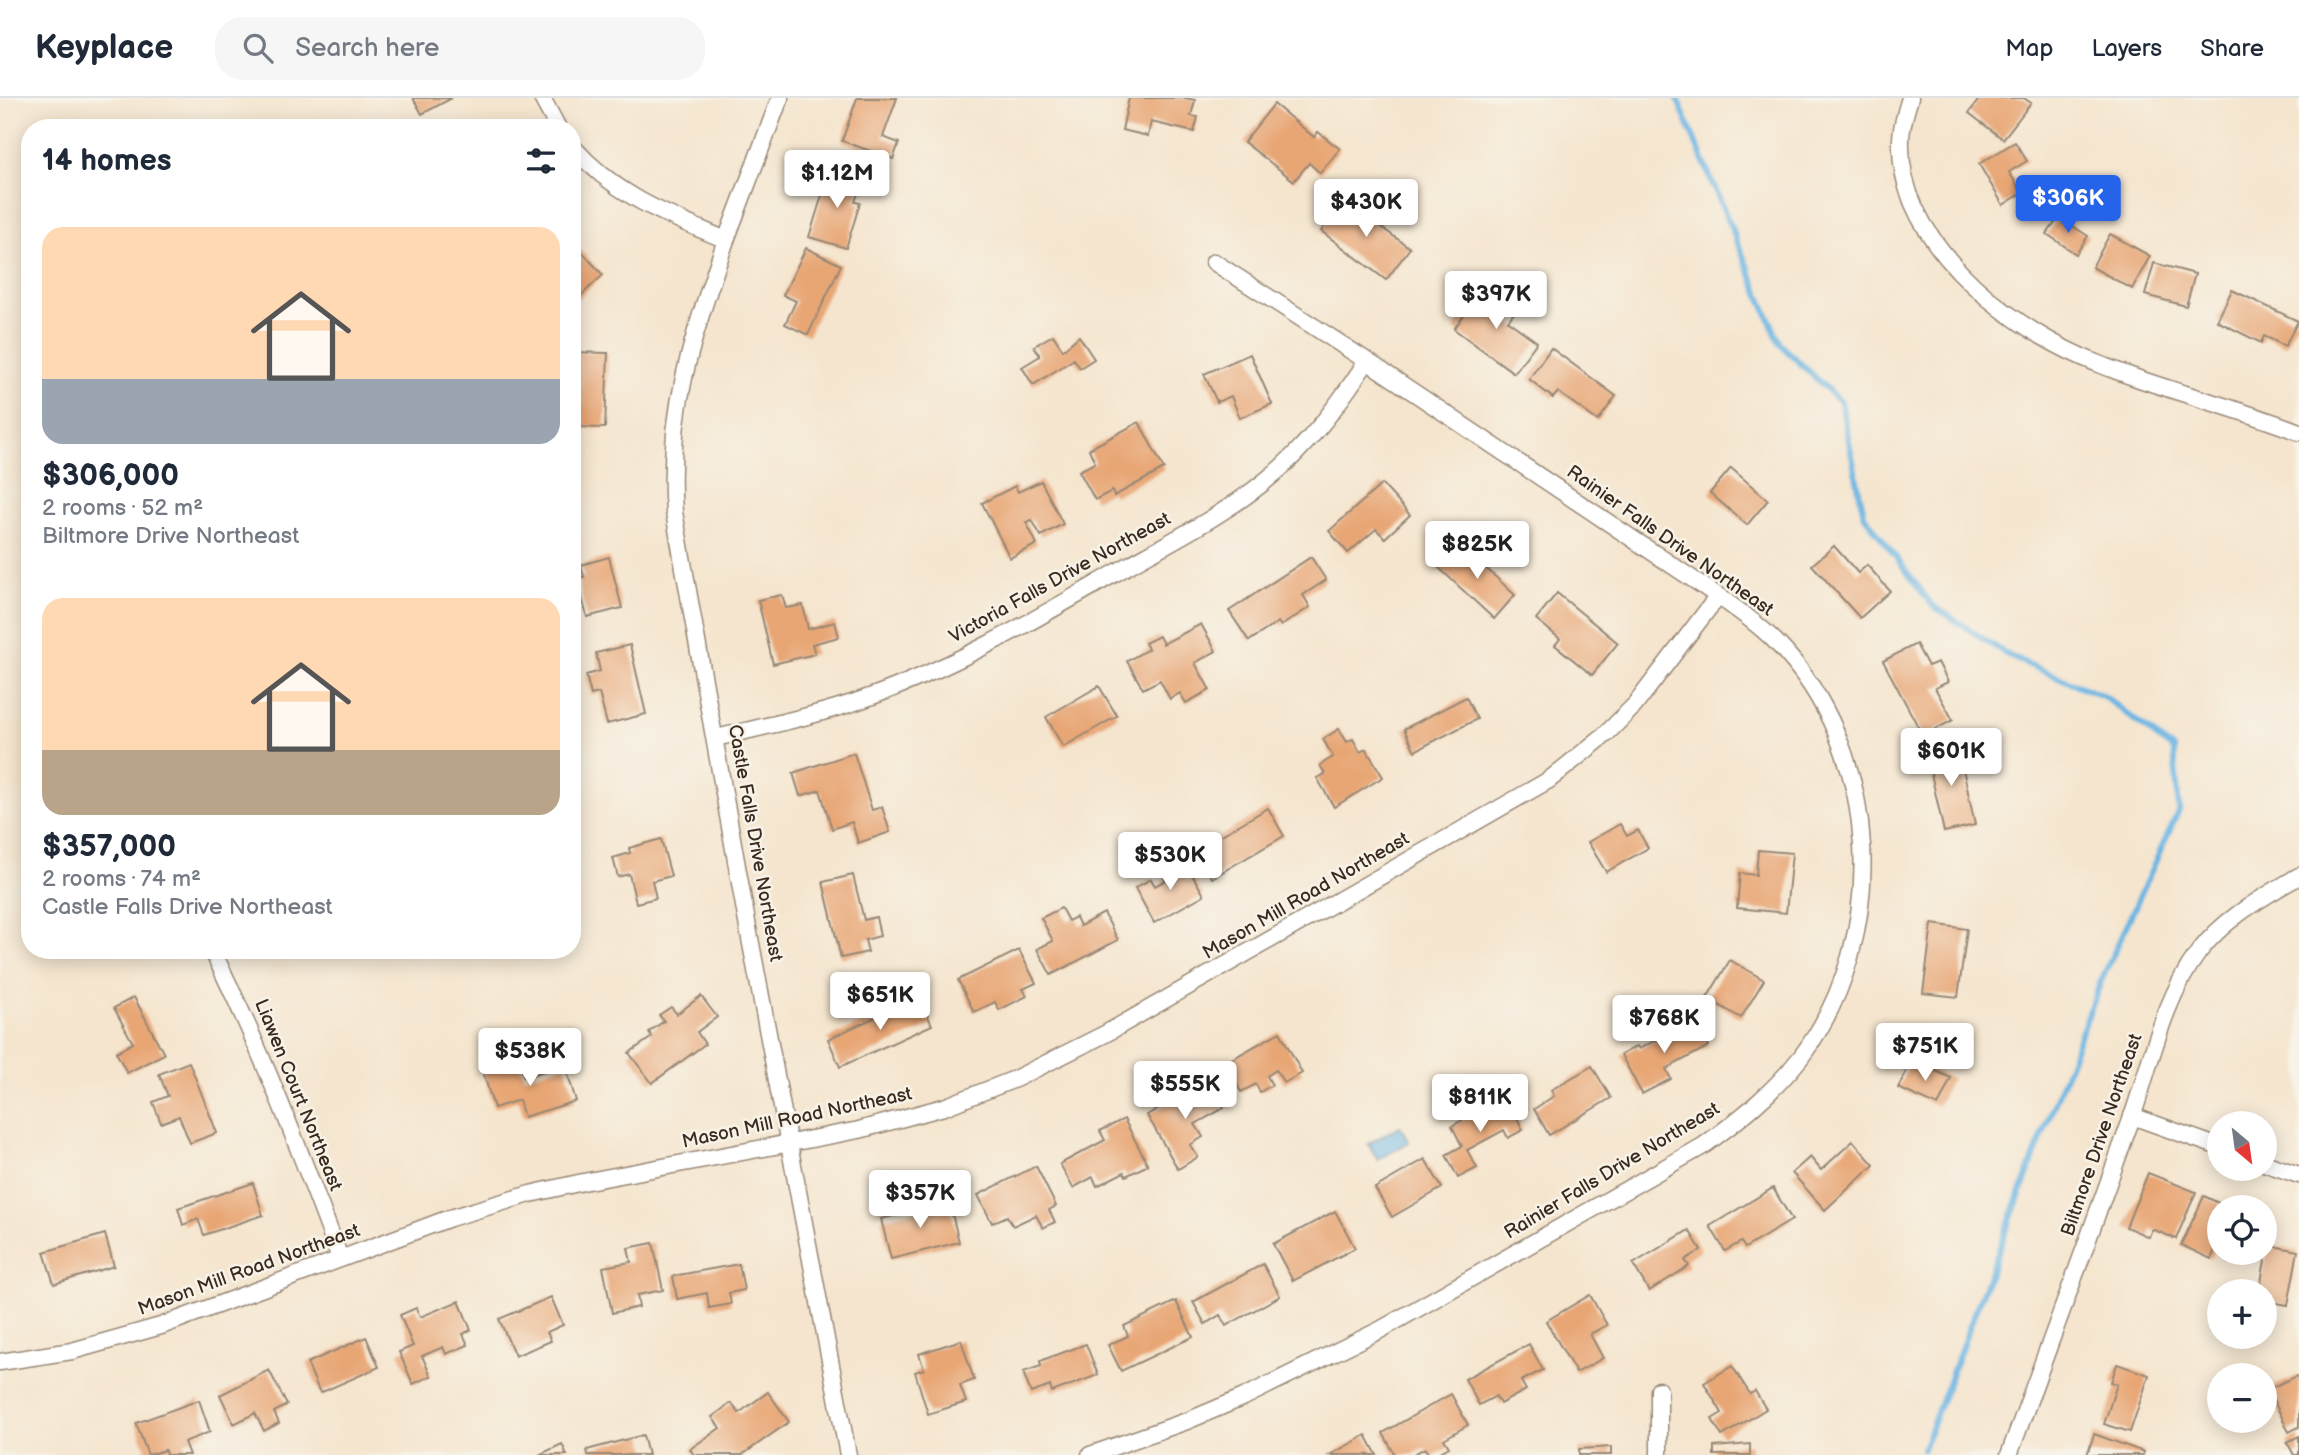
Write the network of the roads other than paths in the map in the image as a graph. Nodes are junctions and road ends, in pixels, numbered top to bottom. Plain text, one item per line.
1 (542, 98) edge
2 (780, 98) edge
3 (1910, 98) edge
4 (553, 119) edge
5 (581, 155) edge
6 (726, 240) junction
7 (1214, 262) dead end
8 (1367, 361) junction
9 (2299, 432) edge
10 (1718, 596) junction
11 (716, 738) junction
12 (2299, 876) edge
13 (216, 959) edge
14 (2132, 1116) junction
15 (2207, 1143) edge
16 (789, 1144) junction
17 (2277, 1167) edge
18 (2299, 1175) edge
19 (340, 1258) junction
20 (0, 1362) edge
21 (1659, 1390) dead end
22 (848, 1455) edge
23 (1090, 1455) edge
24 (1659, 1455) edge
25 (2009, 1455) edge

1 - 4 street
2 - 6 street, Castle Falls Drive Northeast
3 - 9 street
5 - 6 street
6 - 11 street, Castle Falls Drive Northeast
7 - 8 street, Rainier Falls Drive Northeast
8 - 10 street, Rainier Falls Drive Northeast
8 - 11 street, Victoria Falls Drive Northeast
10 - 16 street, Mason Mill Road Northeast
10 - 23 street, Rainier Falls Drive Northeast
11 - 16 street, Castle Falls Drive Northeast
12 - 14 street, Biltmore Drive Northeast
13 - 19 street, Liawen Court Northeast
14 - 15 street
14 - 25 street, Biltmore Drive Northeast
16 - 19 street, Mason Mill Road Northeast
16 - 22 street, Castle Falls Drive Northeast
17 - 18 street
19 - 20 street, Mason Mill Road Northeast
21 - 24 street

